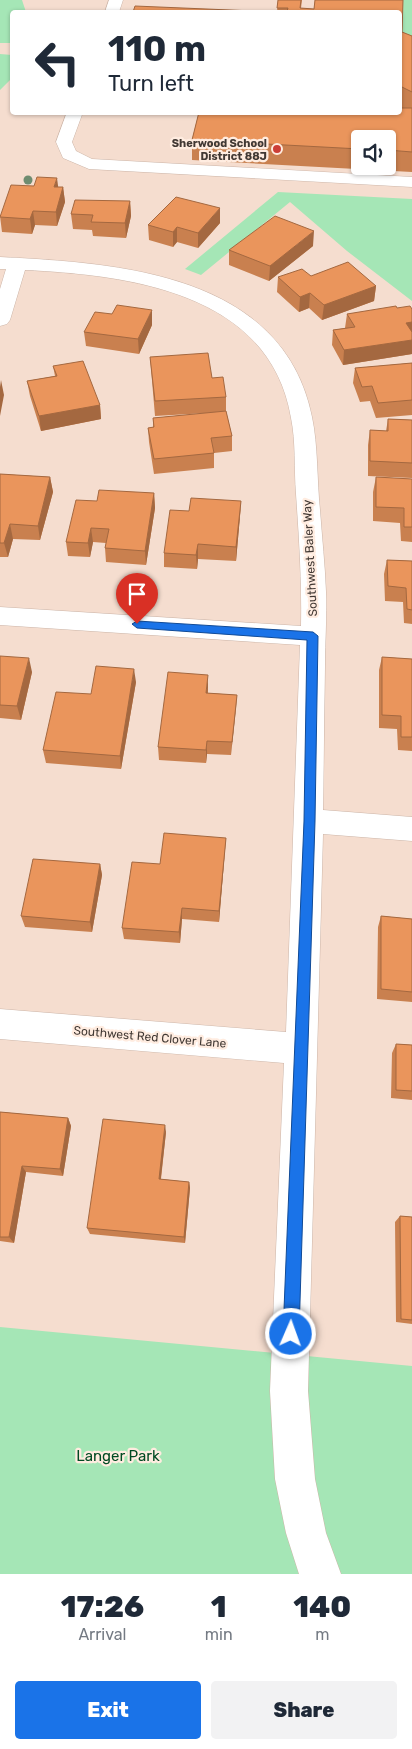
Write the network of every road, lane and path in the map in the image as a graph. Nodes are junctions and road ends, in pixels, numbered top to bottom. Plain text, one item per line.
1 (74, 115) edge
2 (412, 182) edge
3 (8, 263) edge
4 (0, 320) edge
5 (0, 616) edge
6 (313, 636) junction
7 (310, 821) junction
8 (412, 829) edge
9 (0, 1024) edge
10 (301, 1050) junction
11 (320, 1574) edge

1 - 2 street
3 - 4 street
3 - 6 street, Southwest Baler Way
5 - 6 street
6 - 7 street, Southwest Baler Way
7 - 8 street
7 - 10 street, Southwest Baler Way
9 - 10 street, Southwest Red Clover Lane
10 - 11 street, Southwest Baler Way

